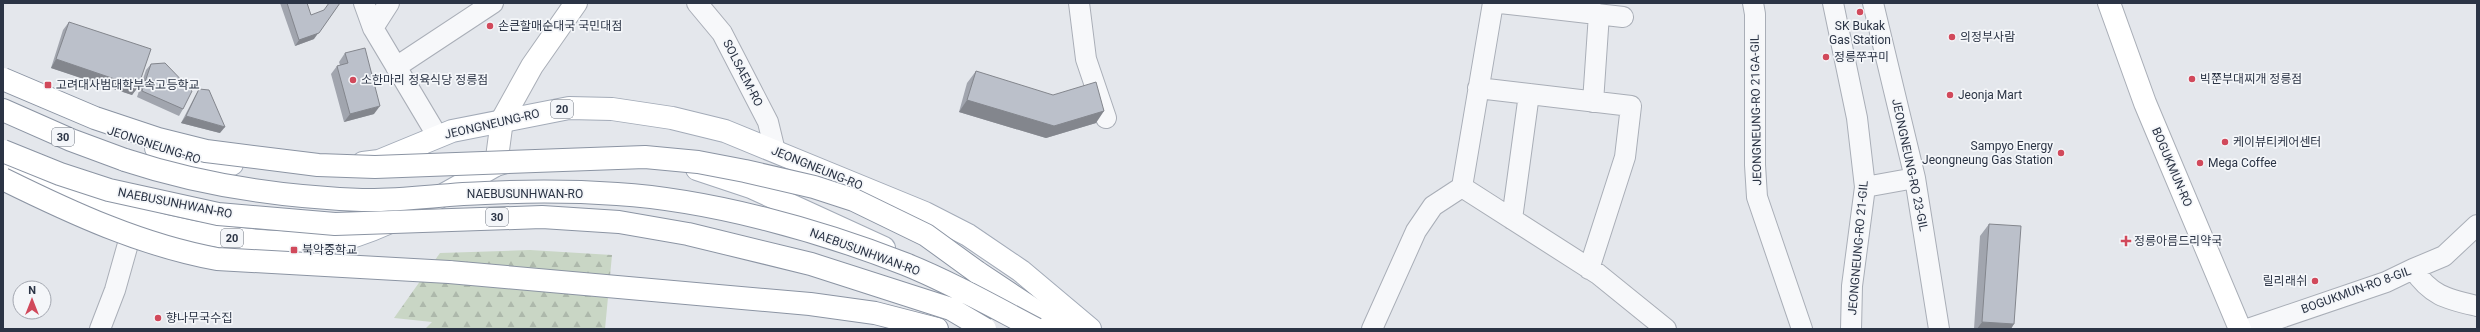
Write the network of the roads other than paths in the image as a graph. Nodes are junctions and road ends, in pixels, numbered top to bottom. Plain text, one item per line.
1 (364, 3) edge
2 (389, 3) edge
3 (493, 3) edge
4 (576, 3) edge
5 (697, 3) edge
6 (1079, 3) edge
7 (1493, 3) edge
8 (1500, 3) edge
9 (1753, 3) edge
10 (1833, 3) edge
11 (1873, 3) edge
12 (2109, 3) edge
13 (1599, 14) junction
14 (1623, 17) dead end
15 (373, 28) junction
16 (396, 66) junction
17 (3, 79) edge
18 (3, 84) edge
19 (1478, 88) junction
20 (1529, 94) junction
21 (1593, 102) junction
22 (3, 110) edge
23 (1106, 118) dead end
24 (502, 120) junction
25 (438, 137) junction
26 (3, 151) edge
27 (775, 151) junction
28 (3, 164) edge
29 (496, 165) junction
30 (1915, 178) junction
31 (3, 179) edge
32 (1462, 187) junction
33 (1865, 187) junction
34 (136, 217) junction
35 (1512, 219) junction
36 (2477, 225) edge
37 (1589, 268) junction
38 (2413, 270) junction
39 (2477, 306) edge
40 (100, 329) edge
41 (936, 329) edge
42 (985, 329) edge
43 (993, 329) edge
44 (1036, 329) edge
45 (1063, 329) edge
46 (1090, 329) edge
47 (1372, 329) edge
48 (1666, 329) edge
49 (1802, 329) edge
50 (1851, 329) edge
51 (1940, 329) edge
52 (2240, 329) edge
53 (2248, 329) edge

1 - 15 street
2 - 15 street
3 - 16 street
4 - 24 main road
5 - 27 street, SOLSAEM-RO
6 - 23 street
7 - 19 street
8 - 13 street
9 - 49 street, JEONGNEUNG-RO 21GA-GIL
10 - 33 street, JEONGNEUNG-RO 21-GIL
11 - 30 street, JEONGNEUNG-RO 23-GIL
12 - 52 main road, BOGUKMUN-RO
13 - 14 street
13 - 21 street
15 - 16 street
16 - 25 street
17 - 45 main road, bridge
18 - 25 main road, JEONGNEUNG-RO / 20
19 - 20 street
19 - 32 street
20 - 21 street
20 - 35 street
21 - 37 street
22 - 44 main road, NAEBUSUNHWAN-RO / 30, bridge
24 - 25 main road, JEONGNEUNG-RO / 20
24 - 27 main road, JEONGNEUNG-RO / 20
24 - 29 main road
26 - 42 main road, NAEBUSUNHWAN-RO / 30, bridge
27 - 46 main road, JEONGNEUNG-RO / 20
28 - 34 main road, 20
29 - 34 main road, 20
29 - 43 main road, 20
30 - 33 street
30 - 51 street, JEONGNEUNG-RO 23-GIL
31 - 41 main road, bridge
32 - 35 street
32 - 47 street
33 - 50 street, JEONGNEUNG-RO 21-GIL
34 - 40 street
35 - 37 street
36 - 38 street, BOGUKMUN-RO 8-GIL
37 - 48 street
38 - 39 street
38 - 53 street, BOGUKMUN-RO 8-GIL

